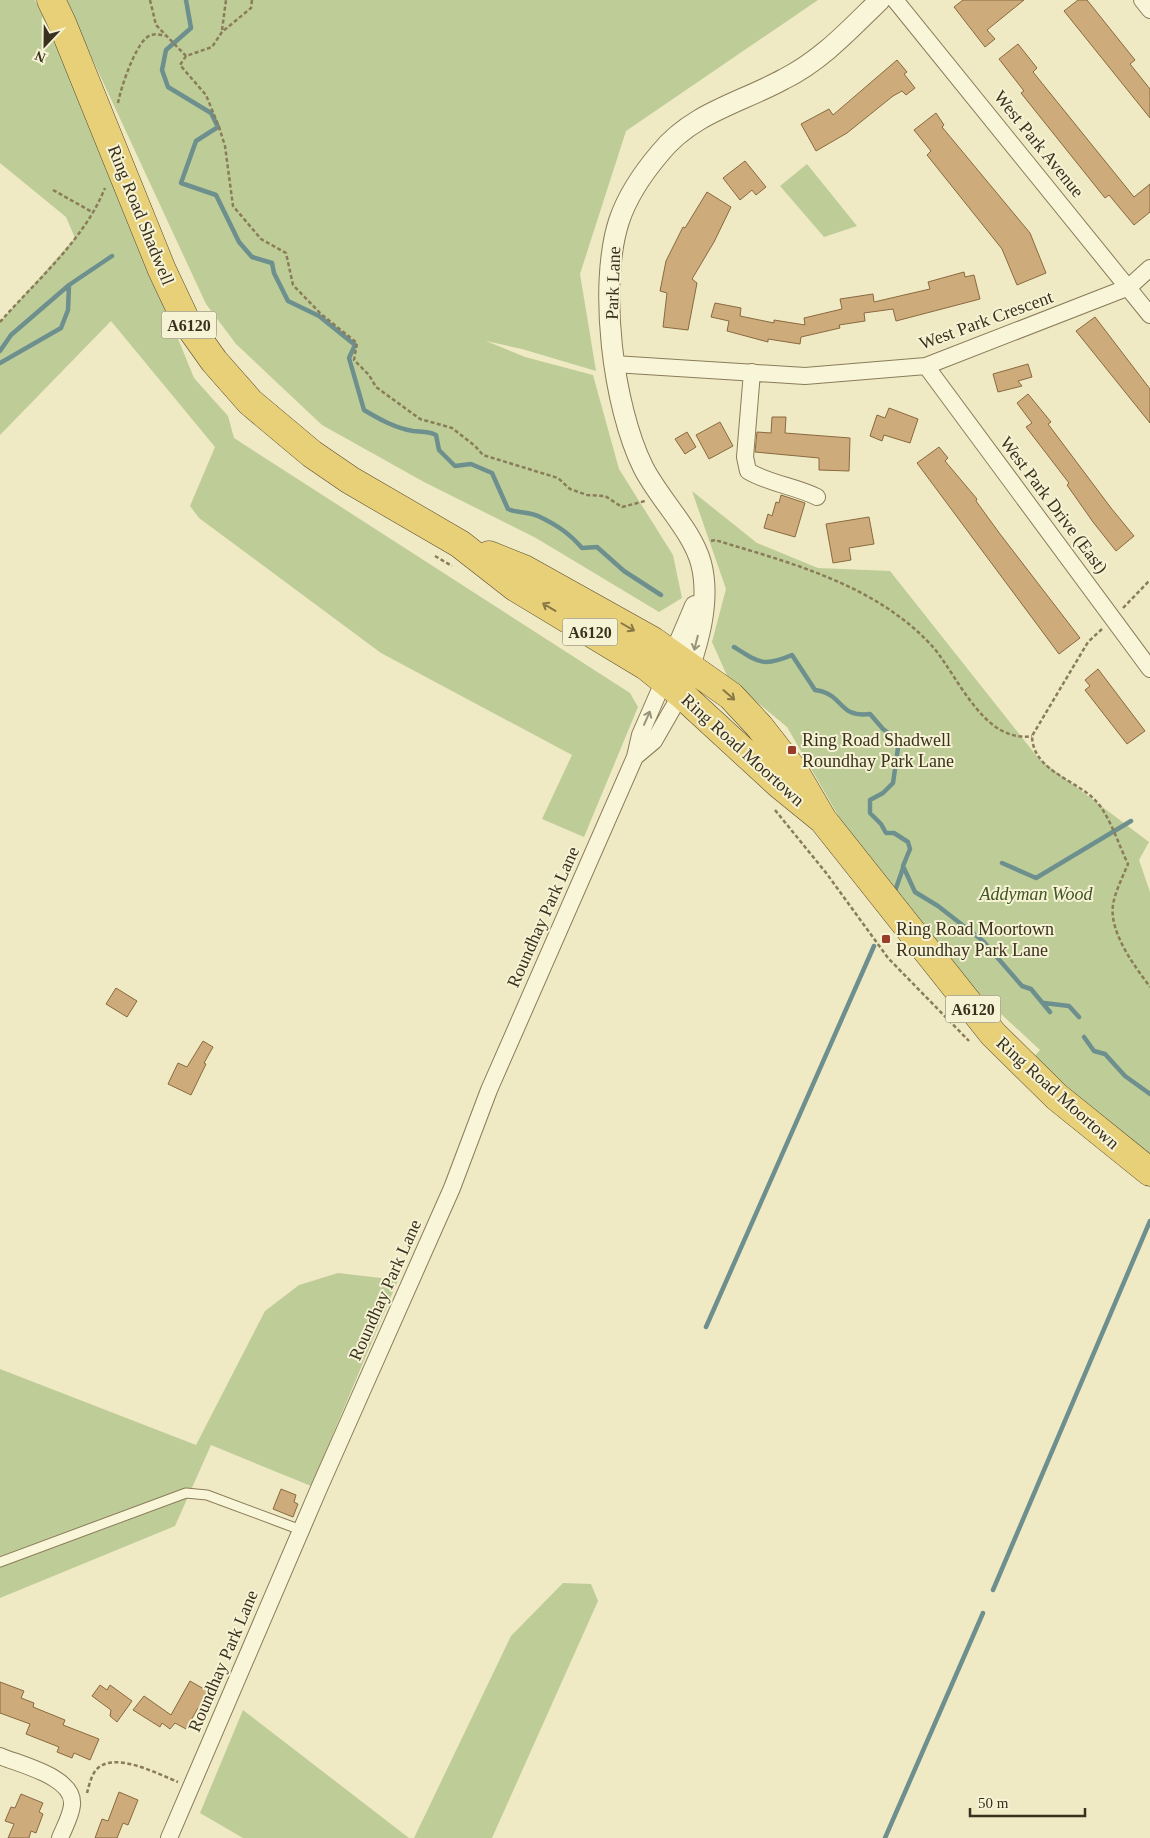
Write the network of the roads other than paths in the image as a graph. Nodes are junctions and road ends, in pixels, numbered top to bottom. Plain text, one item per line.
1 (51, 0) edge
2 (880, 0) edge
3 (895, 0) edge
4 (1142, 0) edge
5 (1150, 10) edge
6 (1150, 268) edge
7 (1129, 287) junction
8 (1150, 315) edge
9 (614, 364) junction
10 (926, 366) junction
11 (752, 372) junction
12 (817, 497) dead end
13 (460, 544) junction
14 (683, 660) junction
15 (1150, 669) edge
16 (672, 687) junction
17 (635, 757) junction
18 (823, 820) junction
19 (1150, 1172) edge
20 (301, 1530) junction
21 (0, 1562) edge
22 (0, 1756) edge
23 (60, 1838) edge
24 (169, 1838) edge

1 - 13 highway, Ring Road Shadwell / A6120
2 - 9 street, Park Lane
3 - 7 street, West Park Avenue
4 - 5 street
6 - 7 street, West Park Crescent
7 - 8 street, West Park Avenue
7 - 10 street, West Park Crescent
9 - 11 street, West Park Crescent
9 - 14 street, Park Lane
10 - 11 street, West Park Crescent
10 - 15 street, West Park Drive (East)
11 - 12 street
13 -> 14 highway, Ring Road Shadwell / A6120
16 -> 13 highway, Ring Road Shadwell / A6120
14 - 16 street, Park Lane
14 -> 18 highway, Ring Road Moortown / A6120
17 -> 16 street, Roundhay Park Lane
16 - 17 street, Roundhay Park Lane
16 - 18 highway, Ring Road Moortown / A6120
17 - 20 street, Roundhay Park Lane
18 - 19 highway, Ring Road Moortown / A6120
20 - 21 lane
20 - 24 street, Roundhay Park Lane
22 - 23 street

